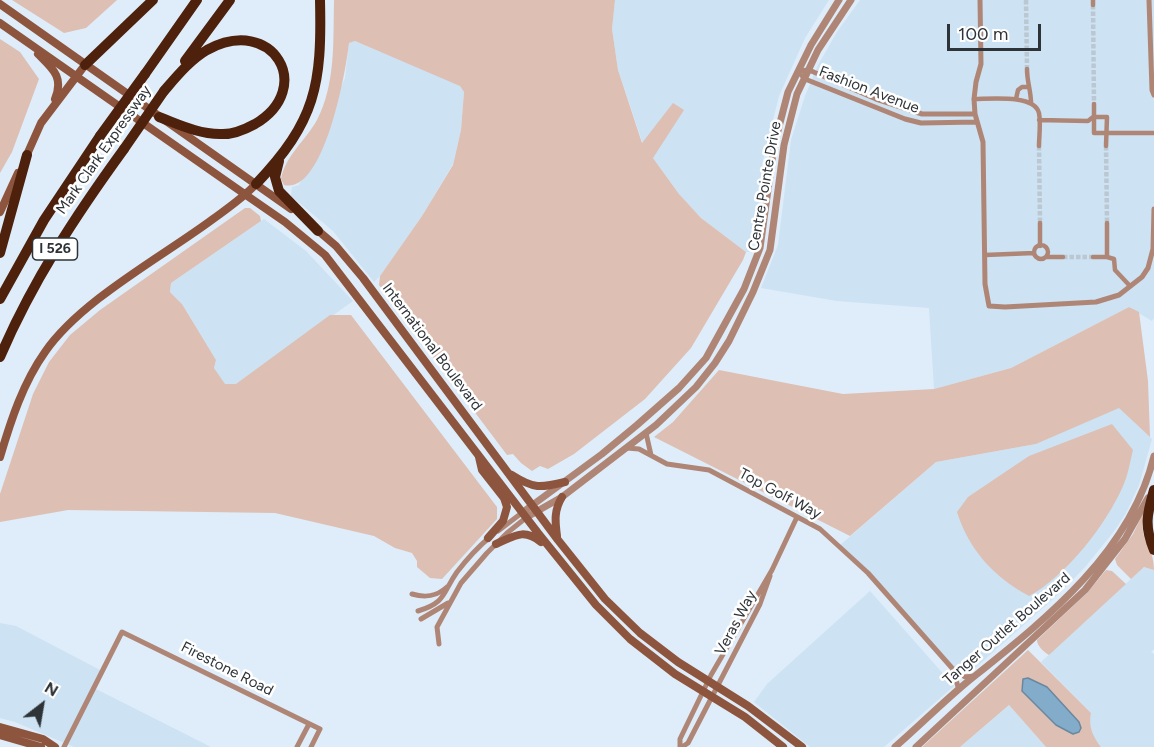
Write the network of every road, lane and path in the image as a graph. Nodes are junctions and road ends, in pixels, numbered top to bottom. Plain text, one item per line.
1 (153, 0) edge
2 (197, 0) edge
3 (230, 0) edge
4 (321, 0) edge
5 (839, 0) edge
6 (851, 0) edge
7 (980, 0) edge
8 (1149, 0) edge
9 (0, 4) edge
10 (0, 24) edge
11 (24, 40) junction
12 (85, 65) junction
13 (1027, 69) tunnel mouth
14 (809, 70) junction
15 (798, 71) junction
16 (76, 75) junction
17 (805, 79) junction
18 (1027, 87) junction
19 (164, 91) junction
20 (1154, 95) edge
21 (974, 99) junction
22 (1016, 99) junction
23 (1031, 103) junction
24 (1094, 104) tunnel mouth
25 (52, 106) junction
26 (975, 114) junction
27 (159, 117) junction
28 (1094, 117) junction
29 (1039, 120) junction
30 (977, 122) junction
31 (1154, 133) edge
32 (1106, 134) junction
33 (1040, 146) tunnel mouth
34 (1106, 146) tunnel mouth
35 (27, 154) junction
36 (279, 160) junction
37 (256, 184) junction
38 (246, 195) junction
39 (1154, 209) edge
40 (0, 212) edge
41 (1040, 223) tunnel mouth
42 (1107, 223) tunnel mouth
43 (318, 231) junction
44 (1040, 246) junction
45 (0, 253) edge
46 (1034, 253) junction
47 (985, 255) junction
48 (1046, 257) junction
49 (1063, 257) tunnel mouth
50 (1093, 257) tunnel mouth
51 (1107, 257) junction
52 (1130, 286) junction
53 (0, 299) edge
54 (0, 357) edge
55 (646, 433) junction
56 (627, 448) junction
57 (477, 453) junction
58 (651, 455) junction
59 (1154, 456) edge
60 (0, 457) edge
61 (509, 472) junction
62 (565, 482) junction
63 (1154, 488) edge
64 (562, 497) junction
65 (533, 505) junction
66 (538, 512) junction
67 (525, 515) junction
68 (797, 517) junction
69 (488, 538) junction
70 (558, 540) junction
71 (496, 544) junction
72 (1154, 550) edge
73 (552, 551) junction
74 (772, 570) junction
75 (448, 586) junction
76 (412, 594) dead end
77 (450, 601) junction
78 (418, 611) dead end
79 (421, 619) dead end
80 (439, 644) dead end
81 (952, 668) junction
82 (975, 676) junction
83 (709, 681) junction
84 (717, 686) junction
85 (959, 690) junction
86 (704, 691) junction
87 (711, 696) junction
88 (309, 724) junction
89 (0, 727) edge
90 (0, 735) edge
91 (41, 747) edge
92 (55, 747) edge
93 (64, 747) edge
94 (297, 747) edge
95 (311, 747) edge
96 (681, 747) edge
97 (783, 747) edge
98 (802, 747) edge
99 (895, 747) edge
100 (916, 747) edge

1 - 12 highway
2 - 53 highway, Mark Clark Expressway / I 526, bridge
3 - 19 highway, Mark Clark Expressway / I 526
4 - 36 highway
5 - 15 street, Centre Pointe Drive
6 - 14 street, Centre Pointe Drive
7 - 21 street
8 - 20 street
9 - 12 main road, International Boulevard
10 - 11 main road, International Boulevard
11 - 16 main road, International Boulevard
11 - 25 main road
12 - 16 main road
12 - 27 main road, International Boulevard
13 - 18 street
14 - 15 street, Fashion Avenue
14 - 17 street, Centre Pointe Drive
14 - 26 street, Fashion Avenue
15 - 17 street, Fashion Avenue
15 - 62 street, Centre Pointe Drive
16 - 25 main road
16 - 38 main road, International Boulevard
17 - 30 street, Fashion Avenue
17 - 55 street, Centre Pointe Drive
18 - 22 street
18 - 23 street
19 - 27 highway
19 - 54 highway, Mark Clark Expressway / I 526, bridge
21 - 22 street
21 - 26 street
22 - 23 street
23 - 29 street
24 - 28 street
25 - 35 main road
26 - 30 street
27 - 37 main road, International Boulevard
28 - 29 street
28 - 32 street
28 - 32 street
29 - 33 street
30 - 47 street
31 - 32 street
32 - 34 street
35 - 40 main road
35 - 45 highway
36 - 37 highway
36 - 43 highway
37 - 38 main road
37 - 43 main road, International Boulevard
38 - 57 main road, International Boulevard
38 - 60 main road
39 - 52 street
41 - 44 street
42 - 51 street
43 - 61 main road, International Boulevard
44 - 46 street
44 - 48 street
46 - 47 street
46 - 48 street
47 - 52 street
48 - 49 street
50 - 51 street
51 - 52 street
55 - 56 street, Centre Pointe Drive
55 - 58 street
56 - 58 street, Top Golf Way
56 - 64 street, Centre Pointe Drive
57 - 67 main road, International Boulevard
57 - 69 main road
58 - 68 street, Top Golf Way
59 - 82 street, Tanger Outlet Boulevard
61 - 62 main road
61 - 65 main road, International Boulevard
62 - 65 street, Centre Pointe Drive
63 - 72 highway
63 - 100 street, Tanger Outlet Boulevard
64 - 66 street, Centre Pointe Drive
64 - 70 main road
65 - 66 main road, International Boulevard
65 - 67 street, Centre Pointe Drive
66 - 67 street, Centre Pointe Drive
66 - 70 main road, International Boulevard
67 - 69 street
67 - 71 street
67 - 73 main road, International Boulevard
68 - 74 street, Veras Way
68 - 81 street, Top Golf Way
69 - 75 street
70 - 83 main road, International Boulevard
71 - 73 main road
71 - 77 street
73 - 86 main road, International Boulevard
74 - 83 street, Veras Way
74 - 84 street, Veras Way
75 - 76 street
75 - 78 street
77 - 79 street
77 - 80 street
81 - 82 street, Top Golf Way
81 - 85 street, Top Golf Way
82 - 85 street, Tanger Outlet Boulevard
83 - 84 main road, International Boulevard
83 - 86 street, Veras Way
84 - 87 street, Veras Way
84 - 98 main road, International Boulevard
85 - 99 street, Tanger Outlet Boulevard
86 - 87 main road, International Boulevard
86 - 96 street, Veras Way
87 - 96 street, Veras Way
87 - 97 main road, International Boulevard
88 - 93 street, Firestone Road
88 - 94 street
88 - 95 street, Firestone Road
89 - 92 main road
90 - 91 main road

